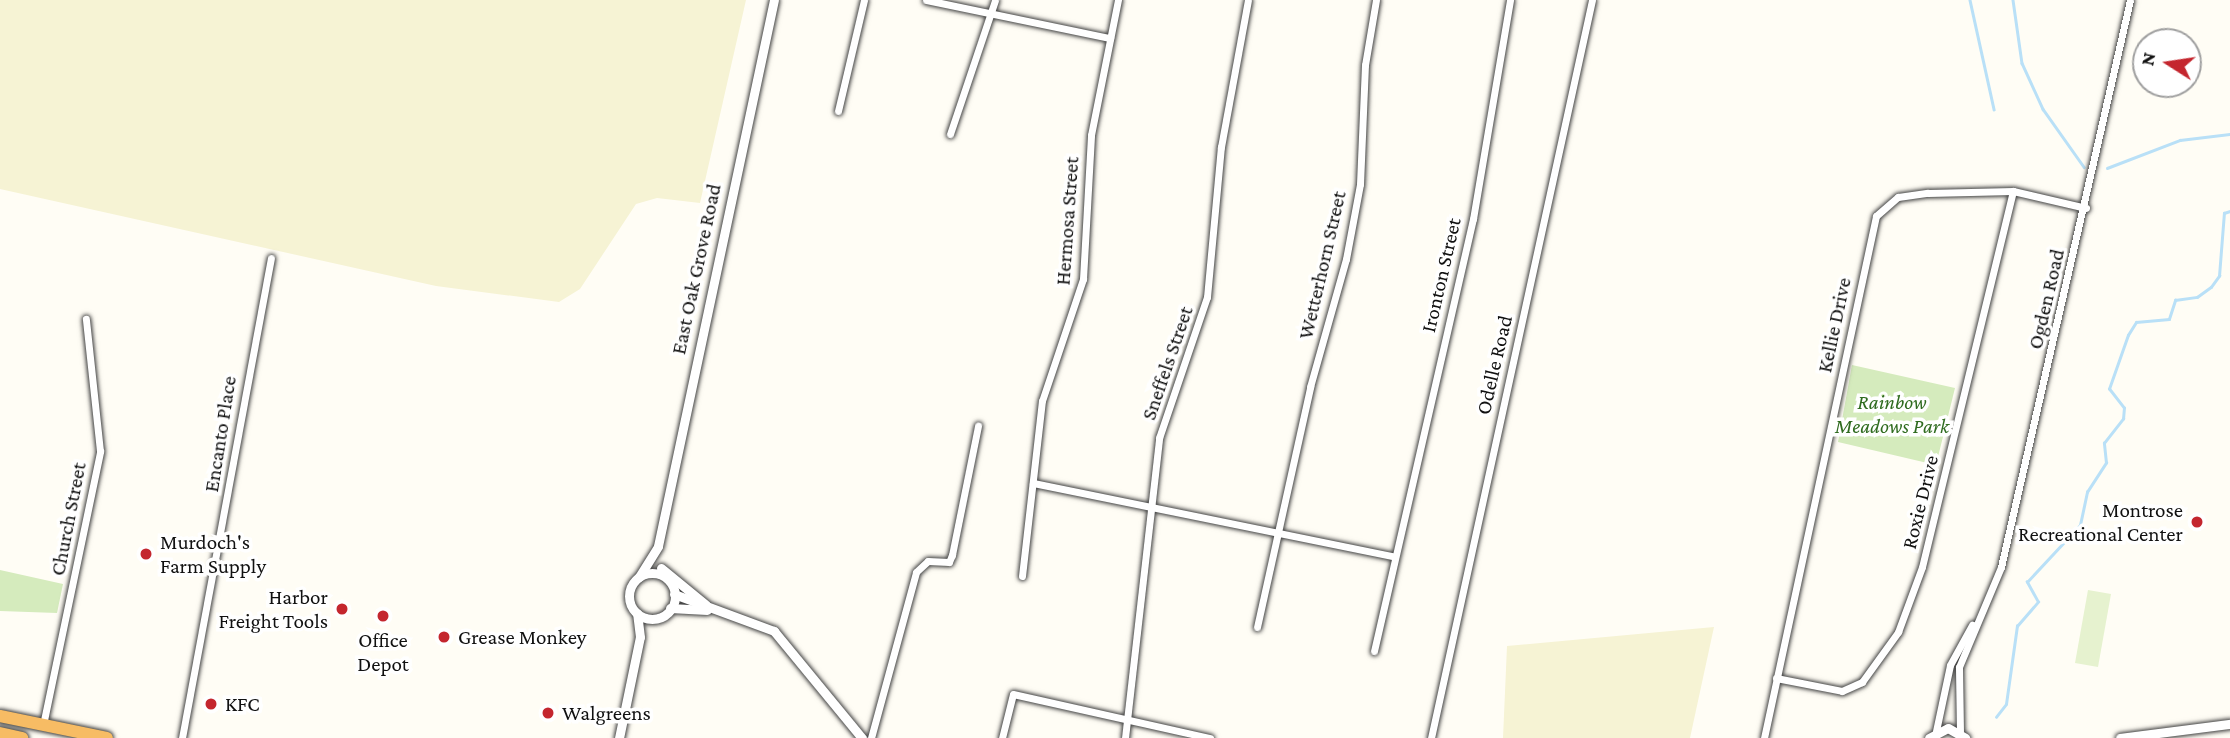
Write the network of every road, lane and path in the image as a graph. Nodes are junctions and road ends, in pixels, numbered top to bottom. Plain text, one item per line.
1 (774, 0) edge
2 (864, 0) edge
3 (926, 0) edge
4 (995, 0) edge
5 (1118, 0) edge
6 (1248, 0) edge
7 (1376, 0) edge
8 (1510, 0) edge
9 (1592, 0) edge
10 (2130, 0) edge
11 (991, 18) junction
12 (1110, 38) junction
13 (838, 111) dead end
14 (950, 134) dead end
15 (2013, 191) junction
16 (2085, 208) junction
17 (271, 258) dead end
18 (86, 319) dead end
19 (978, 426) dead end
20 (1033, 483) junction
21 (1152, 508) junction
22 (1278, 534) junction
23 (658, 546) junction
24 (1394, 556) junction
25 (662, 572) junction
26 (1022, 576) dead end
27 (639, 577) junction
28 (674, 594) junction
29 (1986, 604) junction
30 (707, 606) junction
31 (670, 608) junction
32 (719, 611) junction
33 (637, 614) junction
34 (656, 618) junction
35 (1257, 627) dead end
36 (640, 637) junction
37 (1374, 651) dead end
38 (1776, 678) junction
39 (0, 716) edge
40 (1126, 717) junction
41 (2230, 724) edge
42 (43, 725) junction
43 (0, 733) edge
44 (1933, 734) edge
45 (1965, 736) edge
46 (22, 738) edge
47 (107, 738) edge
48 (182, 738) edge
49 (619, 738) edge
50 (862, 738) edge
51 (871, 738) edge
52 (1002, 738) edge
53 (1125, 738) edge
54 (1210, 738) edge
55 (1431, 738) edge
56 (1764, 738) edge
57 (1919, 738) edge
58 (2120, 738) edge

1 - 23 street, East Oak Grove Road
2 - 13 street
3 - 11 street
4 - 11 street
5 - 12 street, Hermosa Street
6 - 21 street, Sneffels Street
7 - 22 street, Wetterhorn Street
8 - 24 street, Ironton Street
9 - 55 street, Odelle Road
10 - 16 street, Ogden Road
11 - 12 street
11 - 14 street
12 - 20 street, Hermosa Street
15 - 16 street, Kellie Drive
15 - 38 street, Roxie Drive
15 - 38 street, Kellie Drive
16 - 29 street, Ogden Road
17 - 48 street, Encanto Place
18 - 42 street, Church Street
19 - 51 street
20 - 21 street
20 - 26 street, Hermosa Street
21 - 22 street
21 - 40 street, Sneffels Street
22 - 24 street
22 - 35 street, Wetterhorn Street
23 - 25 street, East Oak Grove Road
23 - 27 street, East Oak Grove Road
24 - 37 street, Ironton Street
25 - 27 street
25 - 28 street
25 - 30 street
27 - 33 street
28 - 30 street
28 - 31 street
29 - 44 street, Ogden Road
29 - 45 street, Ogden Road
30 - 32 street
31 - 32 street
31 - 34 street
32 - 50 street
33 - 34 street
33 - 36 street
34 - 36 street
36 - 49 street
38 - 56 street, Kellie Drive
39 - 42 highway
40 - 52 street
40 - 53 street, Sneffels Street
40 - 54 street
41 - 58 street
42 - 47 highway
43 - 46 highway
44 - 45 street
44 - 57 street

